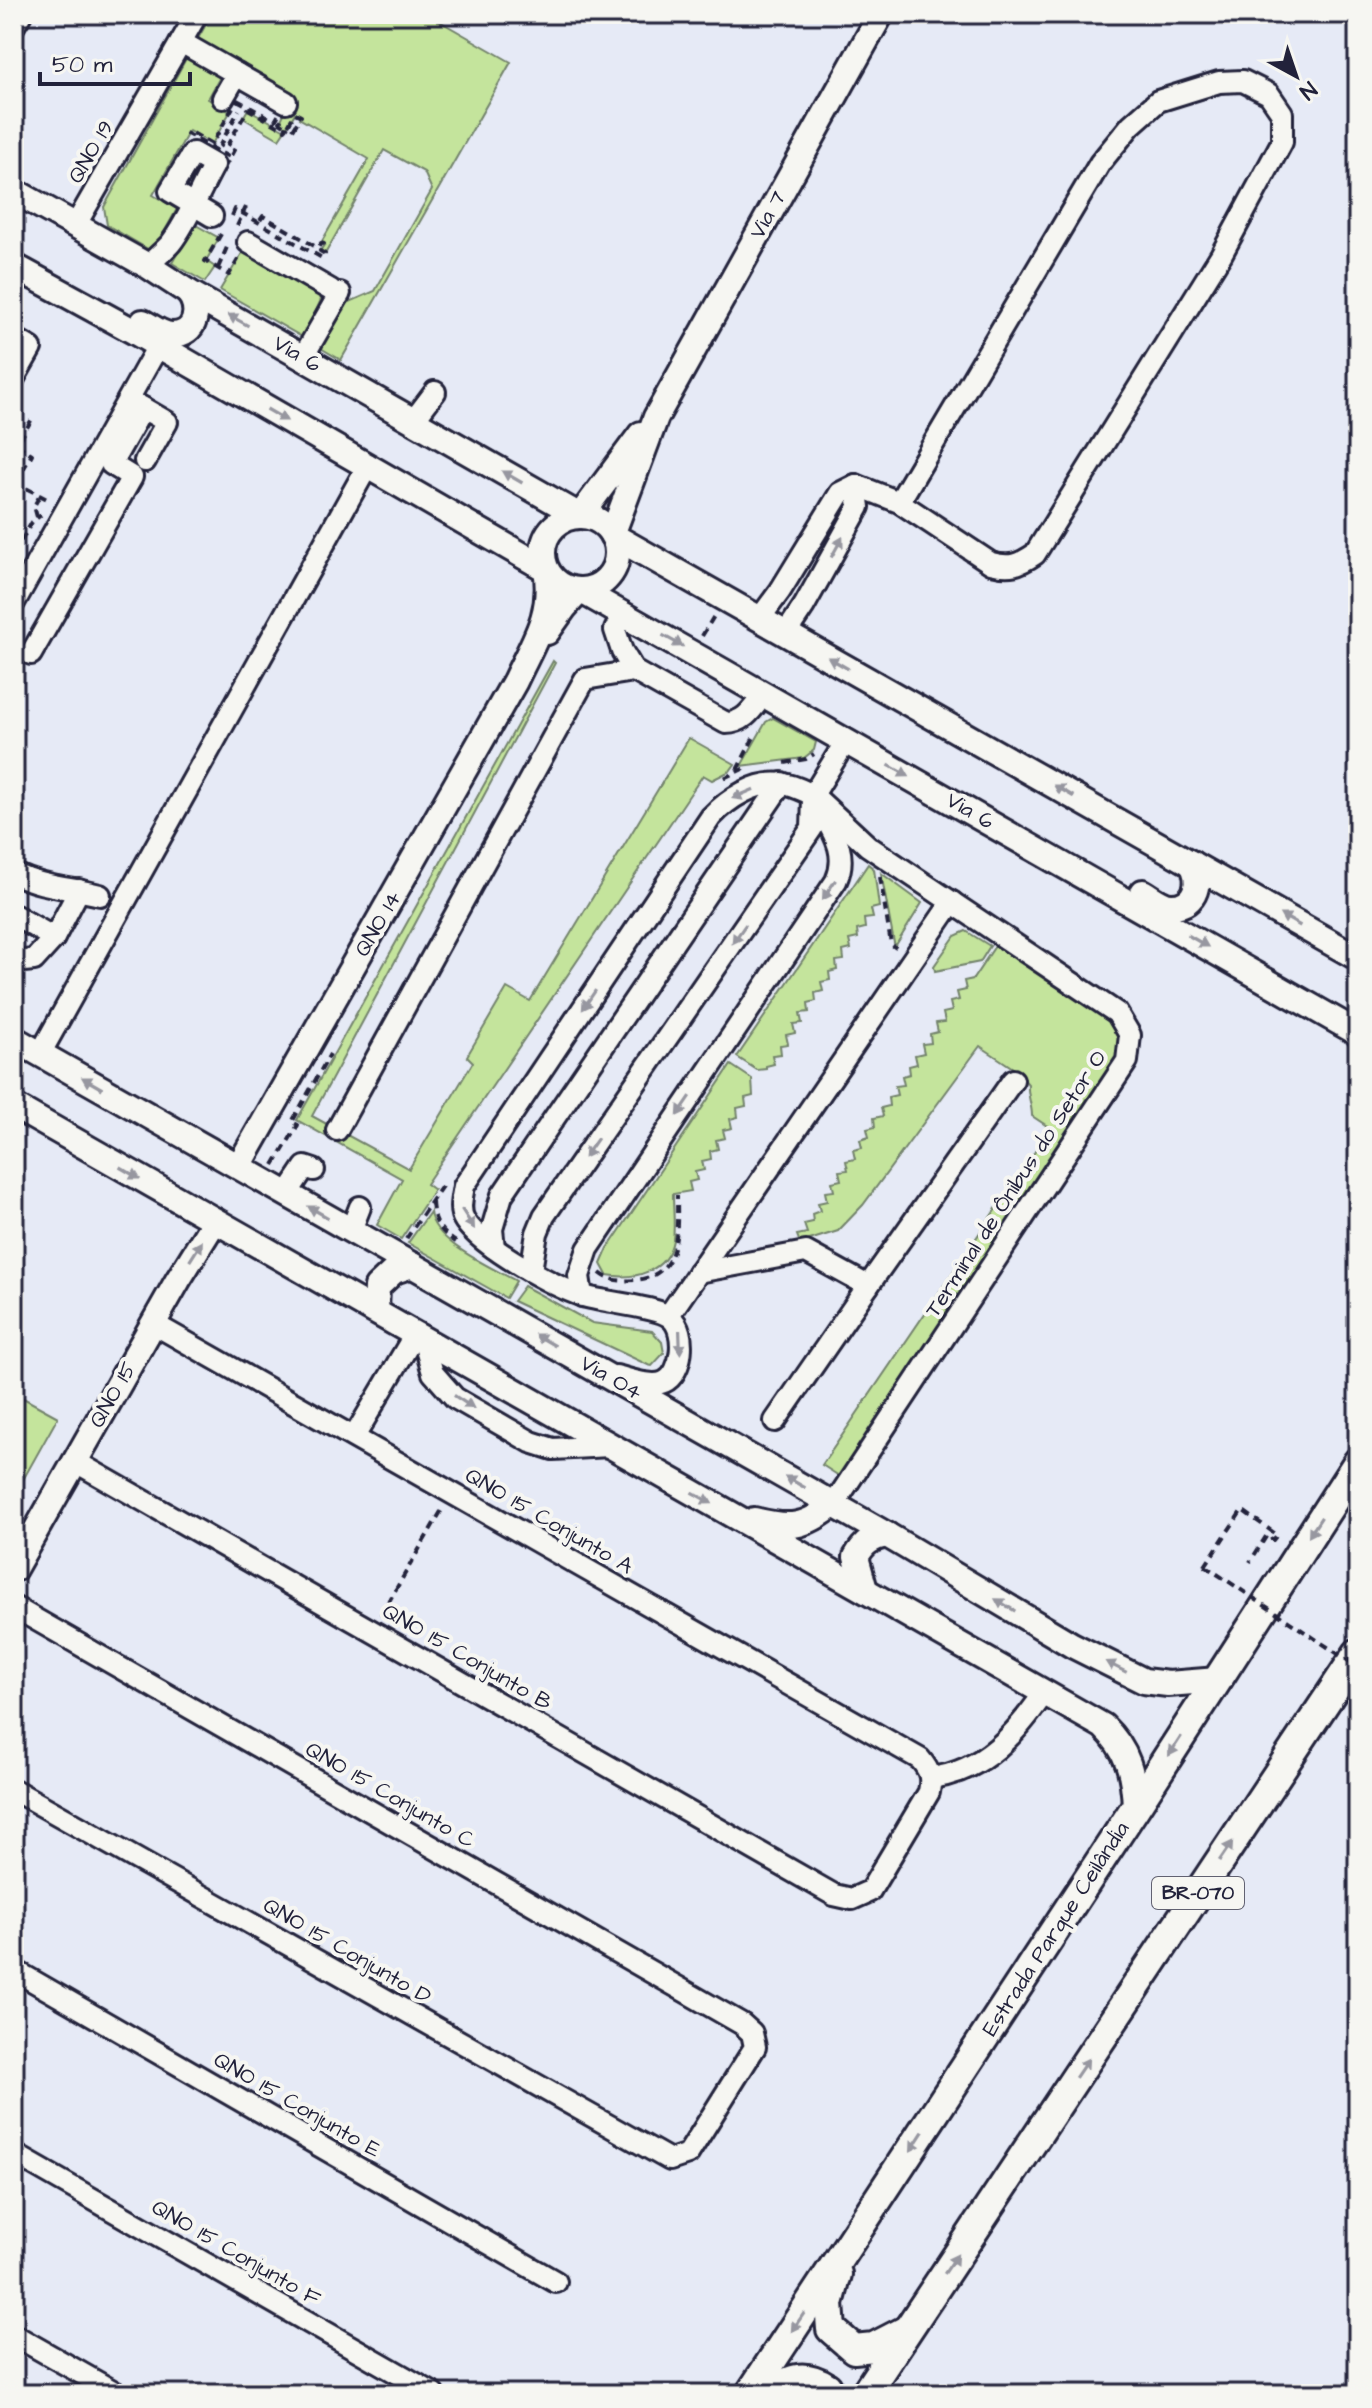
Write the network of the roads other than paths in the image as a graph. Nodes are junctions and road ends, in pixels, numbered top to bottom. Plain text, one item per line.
1 (21, 14) edge
2 (881, 14) edge
3 (193, 15) edge
4 (14, 26) edge
5 (181, 42) junction
6 (237, 74) junction
7 (223, 98) dead end
8 (286, 102) dead end
9 (14, 191) edge
10 (212, 216) dead end
11 (75, 226) junction
12 (248, 242) dead end
13 (14, 255) edge
14 (14, 266) edge
15 (148, 266) junction
16 (188, 292) junction
17 (14, 338) edge
18 (158, 346) junction
19 (303, 357) junction
20 (14, 378) edge
21 (435, 392) dead end
22 (135, 404) junction
23 (656, 417) junction
24 (413, 421) junction
25 (145, 461) dead end
26 (367, 467) junction
27 (856, 485) junction
28 (899, 502) junction
29 (580, 516) junction
30 (612, 535) junction
31 (546, 569) junction
32 (580, 590) junction
33 (14, 603) edge
34 (623, 613) junction
35 (760, 618) junction
36 (786, 633) junction
37 (31, 654) dead end
38 (634, 671) junction
39 (515, 681) junction
40 (764, 694) junction
41 (846, 741) junction
42 (782, 783) junction
43 (813, 795) junction
44 (971, 812) junction
45 (1191, 863) junction
46 (14, 873) edge
47 (79, 890) junction
48 (100, 895) dead end
49 (952, 902) junction
50 (14, 915) edge
51 (54, 938) junction
52 (1358, 958) edge
53 (14, 962) edge
54 (1358, 1033) edge
55 (14, 1039) edge
56 (40, 1054) junction
57 (1013, 1080) dead end
58 (14, 1106) edge
59 (337, 1130) dead end
60 (239, 1166) junction
61 (314, 1170) dead end
62 (290, 1188) junction
63 (214, 1222) junction
64 (494, 1248) junction
65 (412, 1265) junction
66 (531, 1271) junction
67 (698, 1272) junction
68 (868, 1286) junction
69 (582, 1296) junction
70 (376, 1311) junction
71 (669, 1315) junction
72 (154, 1324) junction
73 (419, 1337) junction
74 (602, 1373) junction
75 (775, 1421) dead end
76 (354, 1437) junction
77 (610, 1446) junction
78 (76, 1462) junction
79 (1358, 1462) edge
80 (834, 1504) junction
81 (733, 1515) junction
82 (887, 1535) junction
83 (14, 1569) edge
84 (865, 1590) junction
85 (14, 1607) edge
86 (1358, 1653) edge
87 (1218, 1680) junction
88 (1044, 1693) junction
89 (932, 1778) junction
90 (14, 1790) edge
91 (1135, 1808) junction
92 (14, 1970) edge
93 (14, 2154) edge
94 (656, 2154) joint
95 (841, 2257) junction
96 (556, 2282) dead end
97 (908, 2329) junction
98 (14, 2335) edge
99 (118, 2394) edge
100 (434, 2394) edge
101 (750, 2394) edge
102 (767, 2394) edge
103 (829, 2394) edge
104 (865, 2394) edge

1 - 4 street
2 - 23 main road, Via 7
3 - 5 street, QNO 19
5 - 6 street
5 - 11 street, QNO 19
6 - 7 street
6 - 8 street
9 - 11 main road, Via 6
10 - 15 street
11 - 15 main road, Via 6
12 - 19 street
13 - 16 main road
14 - 18 main road
15 - 16 main road, Via 6
19 -> 16 main road, Via 6
17 - 20 street
18 - 22 street
18 -> 26 main road
19 - 24 main road, Via 6
21 - 24 street
22 - 25 street
22 - 33 street
22 - 37 street
23 - 29 main road, Via 7
23 - 30 main road, Via 7
29 -> 24 main road, Via 6
26 - 31 main road
26 - 56 street
27 - 28 street
27 - 35 street
36 -> 27 street
28 - 28 street
29 - 30 main road
29 - 31 main road
30 - 32 main road
30 - 35 main road
31 - 32 main road
31 - 39 main road, QNO 14
32 - 34 main road, Via 6
32 - 39 main road, QNO 14
34 - 38 street
34 -> 40 main road, Via 6
35 - 36 main road
45 -> 36 main road
38 - 40 street
38 - 59 street
39 - 60 main road, QNO 14
40 - 41 main road, Via 6
41 - 43 street
41 -> 44 main road, Via 6
42 - 43 street, Terminal de Ônibus do Setor O
42 - 64 street
42 -> 64 street
43 - 49 street, Terminal de Ônibus do Setor O
43 -> 66 street
43 -> 69 street
44 - 45 main road
44 -> 54 main road, Via 6
52 -> 45 main road
46 - 47 street
47 - 48 street
47 - 51 street
49 - 67 street
49 - 80 street, Terminal de Ônibus do Setor O
50 - 51 street
51 - 53 street
55 - 56 main road, Via O4
60 -> 56 main road, Via O4
57 - 68 street
58 -> 63 main road
60 - 62 main road, Via O4
61 - 62 street
65 -> 62 main road, Via O4
63 - 70 main road
72 -> 63 main road, QNO 15
64 - 66 street
65 - 70 main road
74 -> 65 main road, Via O4
66 - 69 street
67 - 68 street
67 - 71 street
68 - 75 street
69 - 71 street
70 - 73 main road
71 -> 74 street
72 - 76 street, QNO 15 Conjunto A
72 - 78 main road, QNO 15
73 - 76 street
73 - 77 main road
73 -> 77 street
80 -> 74 main road, Via O4
76 - 89 street, QNO 15 Conjunto A
77 -> 81 main road
78 - 83 main road, QNO 15
78 - 89 street, QNO 15 Conjunto B
79 -> 87 highway, Estrada Parque Ceilândia
80 - 81 main road
80 - 82 main road, Via O4
81 - 84 main road
82 - 84 main road
87 -> 82 main road, Via O4
84 - 88 main road
85 - 94 street, QNO 15 Conjunto C
97 -> 86 highway, BR-070
87 -> 91 highway, Estrada Parque Ceilândia
88 - 89 street
88 - 91 main road
90 - 94 street, QNO 15 Conjunto D
91 -> 95 highway, Estrada Parque Ceilândia
92 - 96 street, QNO 15 Conjunto E
93 - 100 street, QNO 15 Conjunto F
95 - 97 highway
95 -> 101 highway, Estrada Parque Ceilândia
97 - 104 highway, BR-070
98 - 99 street
102 - 103 highway

